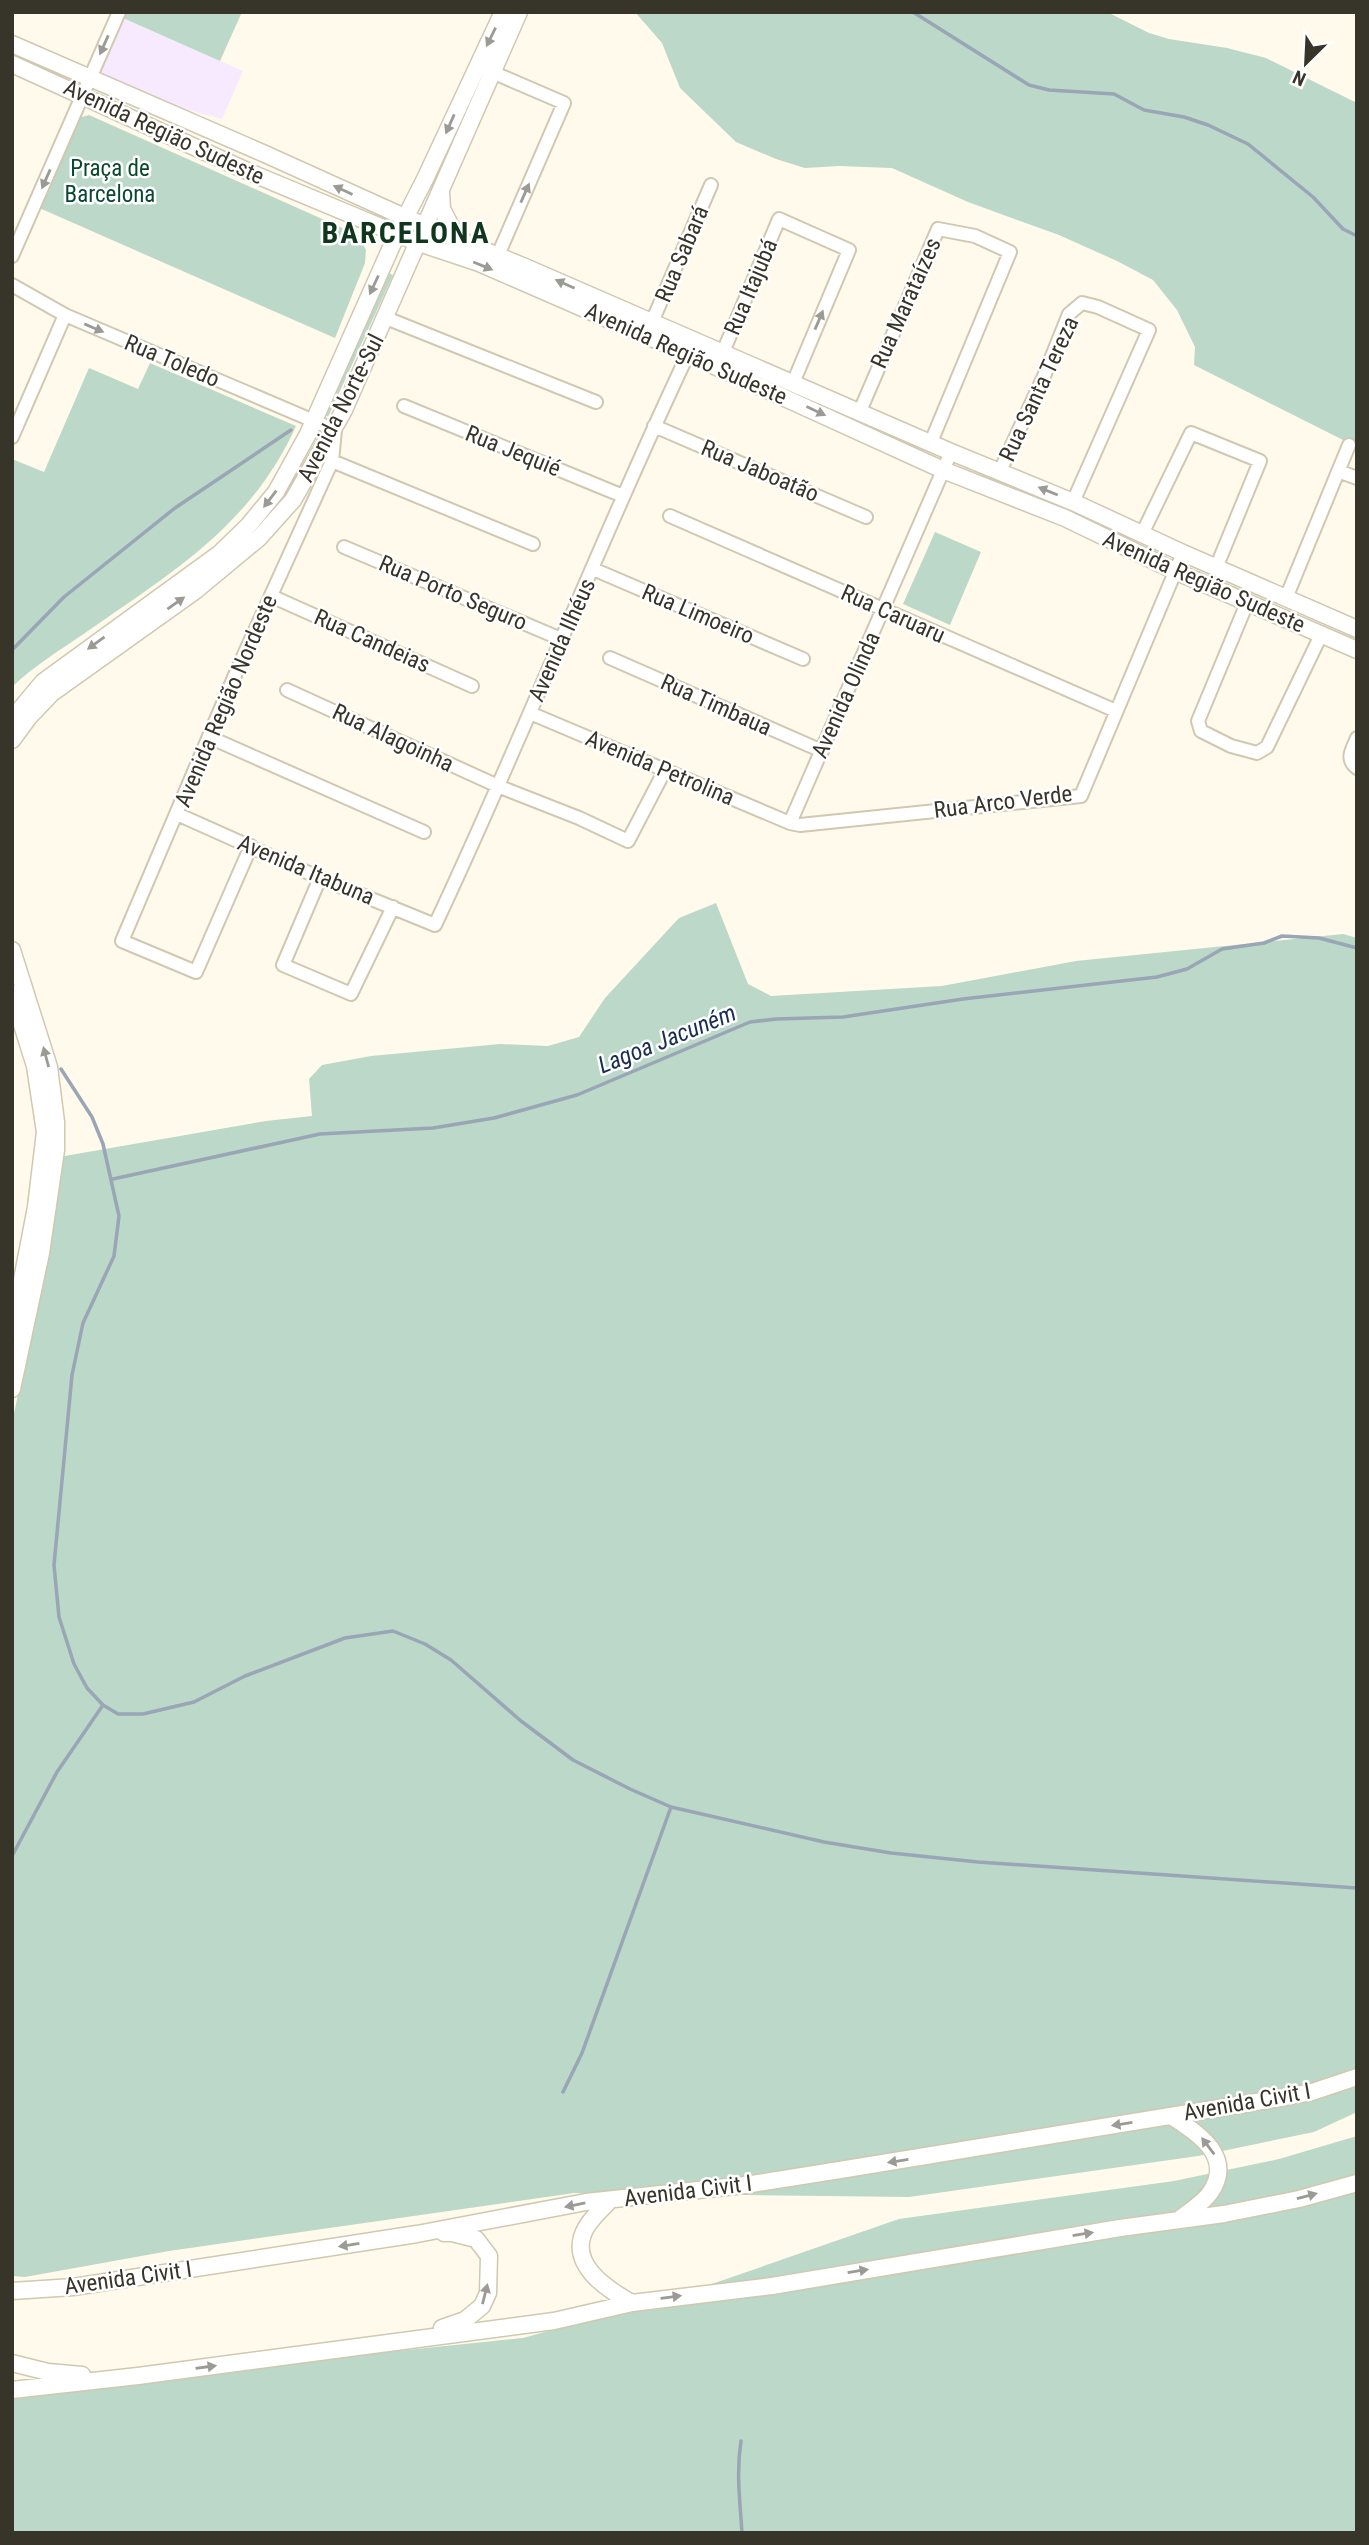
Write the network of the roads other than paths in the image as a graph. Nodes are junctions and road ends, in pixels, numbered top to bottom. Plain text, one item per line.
1 (119, 12) edge
2 (513, 15) edge
3 (12, 44) edge
4 (12, 64) edge
5 (492, 72) junction
6 (90, 78) junction
7 (83, 95) junction
8 (265, 154) junction
9 (297, 169) junction
10 (256, 174) junction
11 (711, 186) dead end
12 (288, 188) junction
13 (420, 189) junction
14 (441, 191) junction
15 (373, 204) junction
16 (405, 218) junction
17 (376, 225) junction
18 (425, 226) junction
19 (397, 234) junction
20 (457, 238) junction
21 (15, 242) edge
22 (419, 243) junction
23 (444, 251) junction
24 (498, 255) junction
25 (12, 256) edge
26 (385, 261) junction
27 (405, 273) junction
28 (12, 285) edge
29 (65, 315) junction
30 (386, 318) junction
31 (652, 322) junction
32 (723, 352) junction
33 (688, 354) junction
34 (793, 383) junction
35 (596, 402) dead end
36 (404, 406) dead end
37 (860, 411) junction
38 (314, 422) junction
39 (654, 426) junction
40 (335, 430) junction
41 (12, 437) edge
42 (931, 442) junction
43 (1349, 445) dead end
44 (950, 452) junction
45 (332, 461) junction
46 (943, 470) junction
47 (1000, 471) junction
48 (1338, 471) junction
49 (1357, 478) edge
50 (623, 496) junction
51 (1073, 502) junction
52 (670, 516) dead end
53 (866, 517) dead end
54 (1142, 534) junction
55 (533, 544) dead end
56 (344, 547) dead end
57 (1183, 553) junction
58 (1216, 568) junction
59 (593, 569) junction
60 (1177, 572) junction
61 (271, 596) junction
62 (1286, 598) junction
63 (1247, 603) junction
64 (883, 609) junction
65 (1356, 626) edge
66 (1321, 635) junction
67 (561, 639) junction
68 (1357, 650) edge
69 (610, 659) dead end
70 (803, 659) dead end
71 (472, 686) dead end
72 (287, 690) dead end
73 (1116, 711) junction
74 (530, 713) junction
75 (12, 719) edge
76 (209, 737) junction
77 (1357, 738) edge
78 (12, 740) edge
79 (822, 751) junction
80 (1357, 768) edge
81 (665, 770) junction
82 (500, 787) junction
83 (177, 814) junction
84 (790, 823) junction
85 (424, 832) dead end
86 (251, 846) junction
87 (320, 878) junction
88 (393, 907) junction
89 (435, 925) joint
90 (12, 950) edge
91 (12, 993) edge
92 (12, 1332) edge
93 (12, 1389) edge
94 (1357, 2077) edge
95 (1171, 2116) junction
96 (1357, 2183) edge
97 (609, 2201) junction
98 (1179, 2220) junction
99 (417, 2234) junction
100 (14, 2290) edge
101 (632, 2303) junction
102 (410, 2339) junction
103 (12, 2363) edge
104 (12, 2370) edge
105 (48, 2372) junction
106 (138, 2376) junction
107 (12, 2390) edge

1 -> 6 street
2 - 5 main road, Avenida Norte-Sul
2 -> 13 main road, Avenida Norte-Sul
3 - 6 main road, Avenida Região Sudeste
4 - 7 main road, Avenida Região Sudeste
5 - 14 main road, Avenida Norte-Sul
24 -> 5 street
6 - 7 street
6 - 8 main road, Avenida Região Sudeste
7 - 10 main road, Avenida Região Sudeste
7 -> 21 street
8 - 9 main road, Avenida Região Sudeste
8 - 10 main road
9 - 12 main road
15 -> 9 main road, Avenida Região Sudeste
10 - 12 main road, Avenida Região Sudeste
11 - 31 street, Rua Sabará
12 - 17 main road, Avenida Região Sudeste
13 - 15 main road
13 - 16 main road, Avenida Norte-Sul
14 - 18 main road, Avenida Norte-Sul
14 - 20 main road
15 - 16 main road, Avenida Região Sudeste
16 - 18 main road, Avenida Região Sudeste
16 - 19 main road, Avenida Norte-Sul
17 - 19 main road, Avenida Região Sudeste
17 - 26 main road
18 - 20 main road, Avenida Região Sudeste
18 - 22 main road, Avenida Norte-Sul
19 - 22 main road, Avenida Região Sudeste
19 - 26 main road, Avenida Norte-Sul
20 - 24 main road, Avenida Região Sudeste
21 - 25 street
22 - 23 main road, Avenida Região Sudeste
22 - 27 main road, Avenida Norte-Sul
23 - 27 main road
23 -> 33 main road, Avenida Região Sudeste
31 -> 24 main road, Avenida Região Sudeste
26 -> 38 main road, Avenida Norte-Sul
27 - 30 main road, Avenida Norte-Sul
28 - 29 street, Rua Toledo
29 -> 38 street, Rua Toledo
29 - 41 street
30 - 35 street
30 - 40 main road, Avenida Norte-Sul
31 - 32 main road, Avenida Região Sudeste
32 - 34 main road, Avenida Região Sudeste
34 -> 32 street, Rua Itajubá
33 - 39 street, Avenida Ilhéus
33 -> 46 main road, Avenida Região Sudeste
34 - 37 main road, Avenida Região Sudeste
36 - 50 street, Rua Jequié
37 - 42 main road, Avenida Região Sudeste
37 - 42 street, Rua Marataízes
38 - 40 street, Rua Toledo
38 -> 75 main road, Avenida Norte-Sul
39 - 50 street, Avenida Ilhéus
39 - 53 street, Rua Jaboatão
40 - 45 street
78 -> 40 main road, Avenida Norte-Sul
42 - 44 main road, Avenida Região Sudeste
43 - 48 street
44 - 46 street, Avenida Olinda
44 - 47 main road, Avenida Região Sudeste
45 - 55 street
45 - 61 street, Avenida Região Nordeste
46 - 60 main road, Avenida Região Sudeste
46 - 64 street, Avenida Olinda
51 -> 47 main road, Avenida Região Sudeste
47 - 51 street, Rua Santa Tereza
48 - 49 street
48 - 62 street
50 - 59 street, Avenida Ilhéus
51 - 54 main road, Avenida Região Sudeste
52 - 64 street, Rua Caruaru
54 - 57 main road, Avenida Região Sudeste
54 - 58 street
56 - 67 street, Rua Porto Seguro
57 - 58 main road, Avenida Região Sudeste
57 - 60 street, Rua Arco Verde
58 - 62 main road, Avenida Região Sudeste
59 - 67 street, Avenida Ilhéus
59 - 70 street, Rua Limoeiro
60 - 63 main road, Avenida Região Sudeste
60 - 73 street, Rua Arco Verde
61 - 71 street, Rua Candeias
61 - 76 street, Avenida Região Nordeste
62 - 65 main road, Avenida Região Sudeste
63 - 66 main road, Avenida Região Sudeste
63 - 66 street
64 - 73 street, Rua Caruaru
64 - 79 street, Avenida Olinda
66 - 68 main road, Avenida Região Sudeste
67 - 74 street, Avenida Ilhéus
69 - 79 street, Rua Timbaua
72 - 82 street, Rua Alagoinha
73 - 84 street, Rua Arco Verde
74 - 81 street, Avenida Petrolina
74 - 82 street, Avenida Ilhéus
76 - 83 street, Avenida Região Nordeste
76 - 85 street
77 - 80 street
79 - 84 street, Avenida Olinda
81 - 82 street, Rua Alagoinha
81 - 84 street, Avenida Petrolina
82 - 89 street, Avenida Ilhéus
83 - 86 street, Avenida Itabuna
83 - 86 street, Avenida Região Nordeste
86 - 87 street, Avenida Itabuna
87 - 88 street, Avenida Itabuna
87 - 88 street
88 - 89 street, Avenida Itabuna
93 -> 90 main road
91 - 92 main road
94 - 95 main road, Avenida Civit I
95 -> 97 main road, Avenida Civit I
98 -> 95 main road
98 -> 96 main road
97 -> 99 main road, Avenida Civit I
97 - 101 main road
101 -> 98 main road
99 -> 100 main road, Avenida Civit I
102 -> 99 main road
101 - 102 main road
106 -> 102 main road
103 - 105 main road
104 - 105 main road
105 - 106 main road
106 - 107 main road

